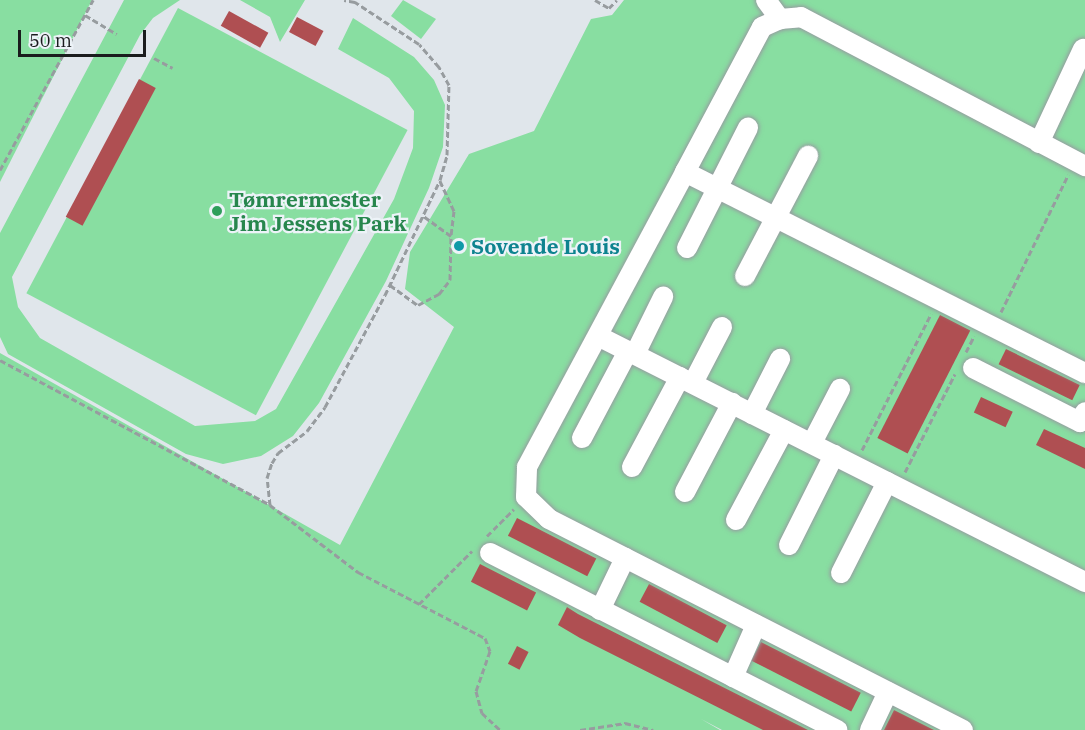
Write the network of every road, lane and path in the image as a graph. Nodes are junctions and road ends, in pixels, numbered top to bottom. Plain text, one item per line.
1 (93, 0) edge
2 (347, 0) edge
3 (595, 0) edge
4 (617, 0) edge
5 (766, 0) edge
6 (85, 15) junction
7 (780, 19) junction
8 (117, 34) dead end
9 (1083, 50) dead end
10 (154, 58) dead end
11 (173, 68) dead end
12 (748, 128) dead end
13 (1039, 143) junction
14 (808, 156) dead end
15 (1080, 163) edge
16 (0, 170) edge
17 (685, 172) junction
18 (440, 180) junction
19 (716, 188) junction
20 (423, 216) junction
21 (776, 218) junction
22 (451, 236) junction
23 (687, 248) dead end
24 (745, 276) dead end
25 (390, 285) junction
26 (663, 297) dead end
27 (938, 299) junction
28 (987, 324) junction
29 (722, 327) dead end
30 (598, 336) junction
31 (632, 353) junction
32 (780, 359) dead end
33 (0, 360) edge
34 (973, 368) dead end
35 (1085, 373) edge
36 (687, 380) junction
37 (840, 389) dead end
38 (732, 403) junction
39 (753, 414) junction
40 (1083, 420) edge
41 (784, 430) junction
42 (582, 438) dead end
43 (812, 443) junction
44 (834, 455) junction
45 (855, 465) junction
46 (632, 467) dead end
47 (892, 485) junction
48 (685, 492) dead end
49 (270, 505) junction
50 (736, 520) dead end
51 (789, 545) dead end
52 (490, 553) dead end
53 (625, 558) junction
54 (841, 573) dead end
55 (1085, 582) edge
56 (600, 610) junction
57 (756, 625) junction
58 (733, 677) junction
59 (888, 692) junction
60 (500, 730) edge
61 (580, 730) edge
62 (653, 730) edge
63 (837, 730) edge
64 (870, 730) edge
65 (963, 730) edge

1 - 6 path
2 - 18 path
3 - 4 path
5 - 7 lane
6 - 8 path
6 - 16 path
7 - 13 lane
7 - 17 lane
9 - 13 lane
10 - 11 path
12 - 19 lane
13 - 15 lane
14 - 21 lane
15 - 28 path
17 - 19 lane
17 - 30 lane
18 - 20 path
18 - 22 path
19 - 21 lane
19 - 23 lane
20 - 22 path
20 - 25 path
21 - 24 lane
21 - 27 lane
22 - 25 path
25 - 49 path
26 - 31 lane
27 - 28 lane
27 - 45 path
28 - 35 lane
28 - 47 path
29 - 36 lane
30 - 31 lane
30 - 53 lane
31 - 36 lane
31 - 42 lane
32 - 39 lane
33 - 49 path
34 - 40 lane
36 - 38 lane
36 - 46 lane
37 - 43 lane
38 - 39 lane
38 - 48 lane
39 - 41 lane
41 - 43 lane
41 - 50 lane
43 - 44 lane
44 - 45 lane
44 - 51 lane
45 - 47 lane
47 - 54 lane
47 - 55 lane
49 - 60 path
52 - 56 lane
53 - 56 lane
53 - 57 lane
56 - 58 lane
57 - 58 lane
57 - 59 lane
58 - 63 lane
59 - 64 lane
59 - 65 lane
61 - 62 path

